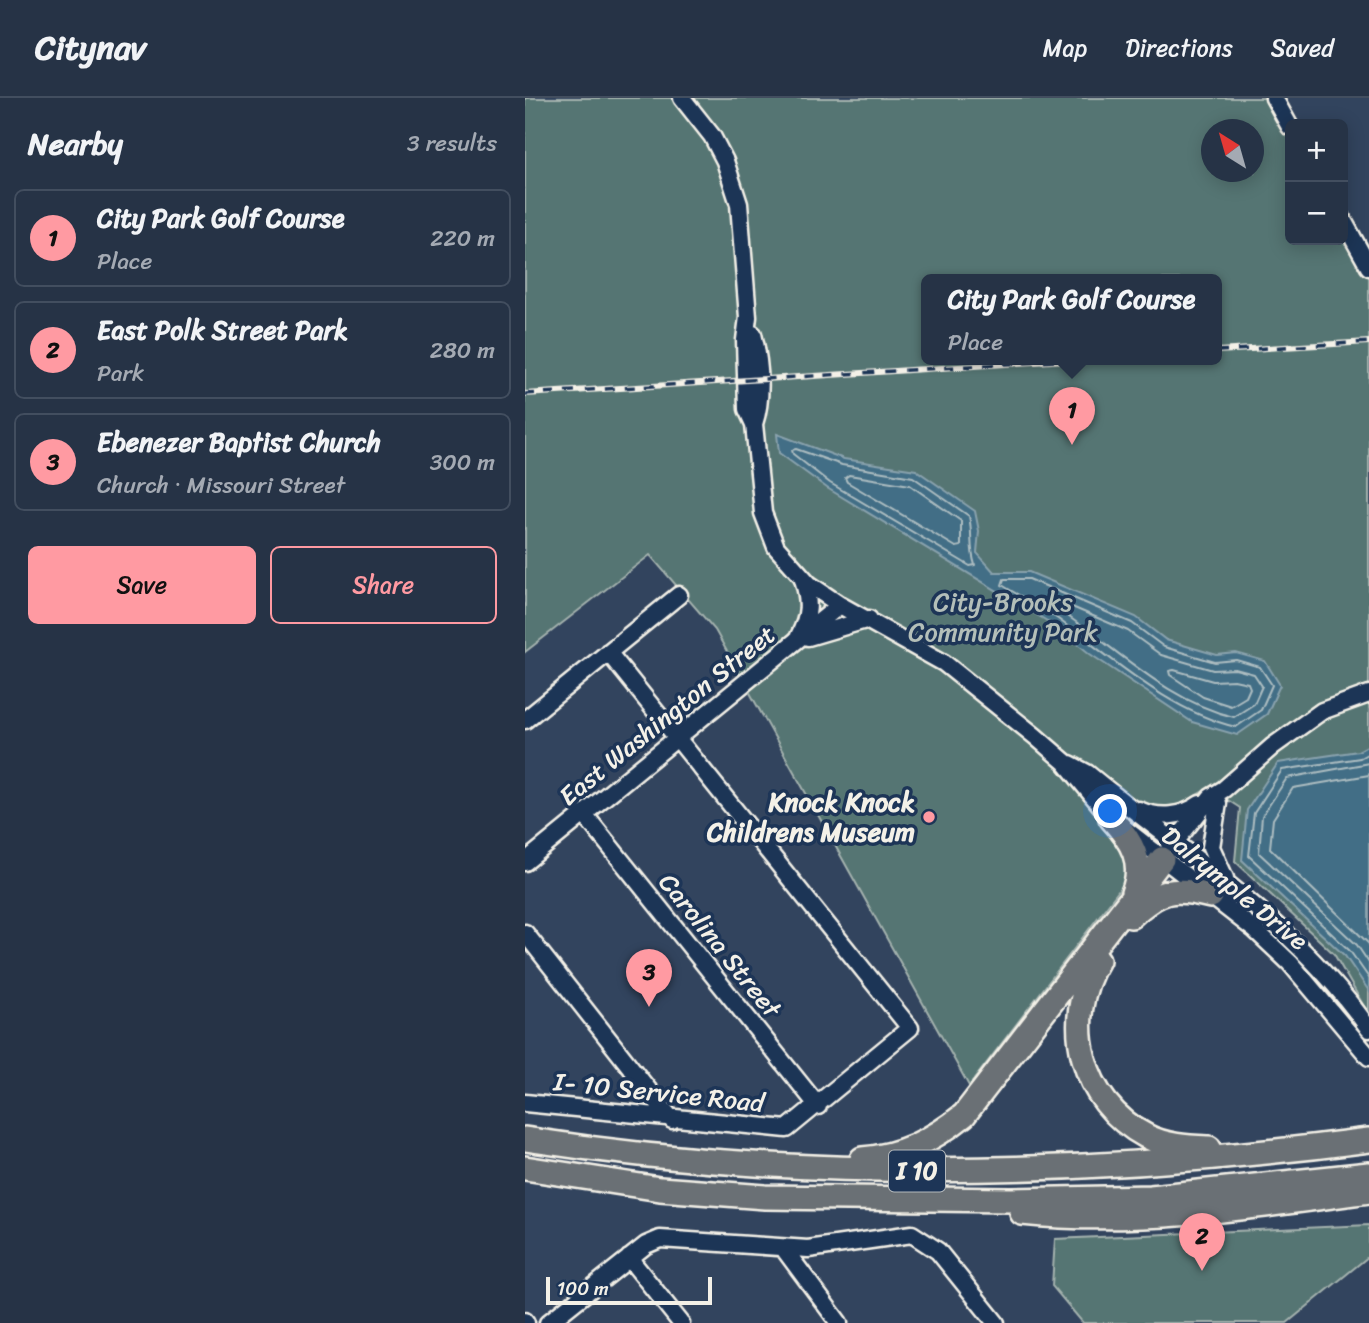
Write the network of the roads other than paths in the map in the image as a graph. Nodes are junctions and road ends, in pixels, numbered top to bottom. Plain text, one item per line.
1 (682, 98) edge
2 (1274, 98) edge
3 (1286, 119) edge
4 (1348, 229) edge
5 (1369, 267) edge
6 (803, 579) junction
7 (679, 595) dead end
8 (840, 605) junction
9 (869, 619) junction
10 (796, 642) junction
11 (608, 652) junction
12 (1369, 694) edge
13 (525, 720) edge
14 (678, 737) junction
15 (1218, 796) junction
16 (1119, 812) junction
17 (584, 814) junction
18 (1172, 854) junction
19 (525, 862) edge
20 (1219, 889) junction
21 (1130, 909) junction
22 (1272, 923) junction
23 (525, 933) edge
24 (1369, 1029) edge
25 (1369, 1056) edge
26 (525, 1103) edge
27 (818, 1106) junction
28 (672, 1120) junction
29 (525, 1139) edge
30 (1369, 1140) edge
31 (1310, 1148) junction
32 (760, 1165) junction
33 (525, 1168) edge
34 (1369, 1174) edge
35 (1369, 1191) edge
36 (980, 1200) junction
37 (784, 1249) junction
38 (629, 1258) junction
39 (548, 1323) edge
40 (681, 1323) edge
41 (839, 1323) edge
42 (996, 1323) edge

1 - 6 street, Dalrymple Drive
2 - 3 street
4 - 5 street
6 - 8 street, Dalrymple Drive
6 - 10 street
7 - 11 street
8 - 9 street, Dalrymple Drive
8 - 10 street, East Washington Street
9 - 10 street
9 - 16 street, Dalrymple Drive
10 - 14 street, East Washington Street
11 - 13 street
11 - 14 street
12 - 15 street
14 - 17 street, East Washington Street
14 - 27 street
15 - 16 street
15 - 18 street
15 - 20 street
16 - 18 street, Dalrymple Drive
16 - 21 highway
17 - 19 street, East Washington Street
17 - 27 street, Carolina Street
18 - 20 street, Dalrymple Drive
18 - 21 highway
18 - 22 street
20 - 21 highway
20 - 22 street, Dalrymple Drive
20 - 25 street, Dalrymple Drive
21 - 31 highway
21 - 32 highway
22 - 24 street, Dalrymple Drive
23 - 28 street
26 - 28 street, I- 10 Service Road
27 - 28 street, I- 10 Service Road
29 - 32 highway, I 10
30 - 31 highway, I 10
31 - 32 highway, I 10
33 - 36 highway, I 10
34 - 36 highway, I 10
35 - 36 highway
37 - 38 street
37 - 41 street
37 - 42 street
38 - 39 street
38 - 40 street

